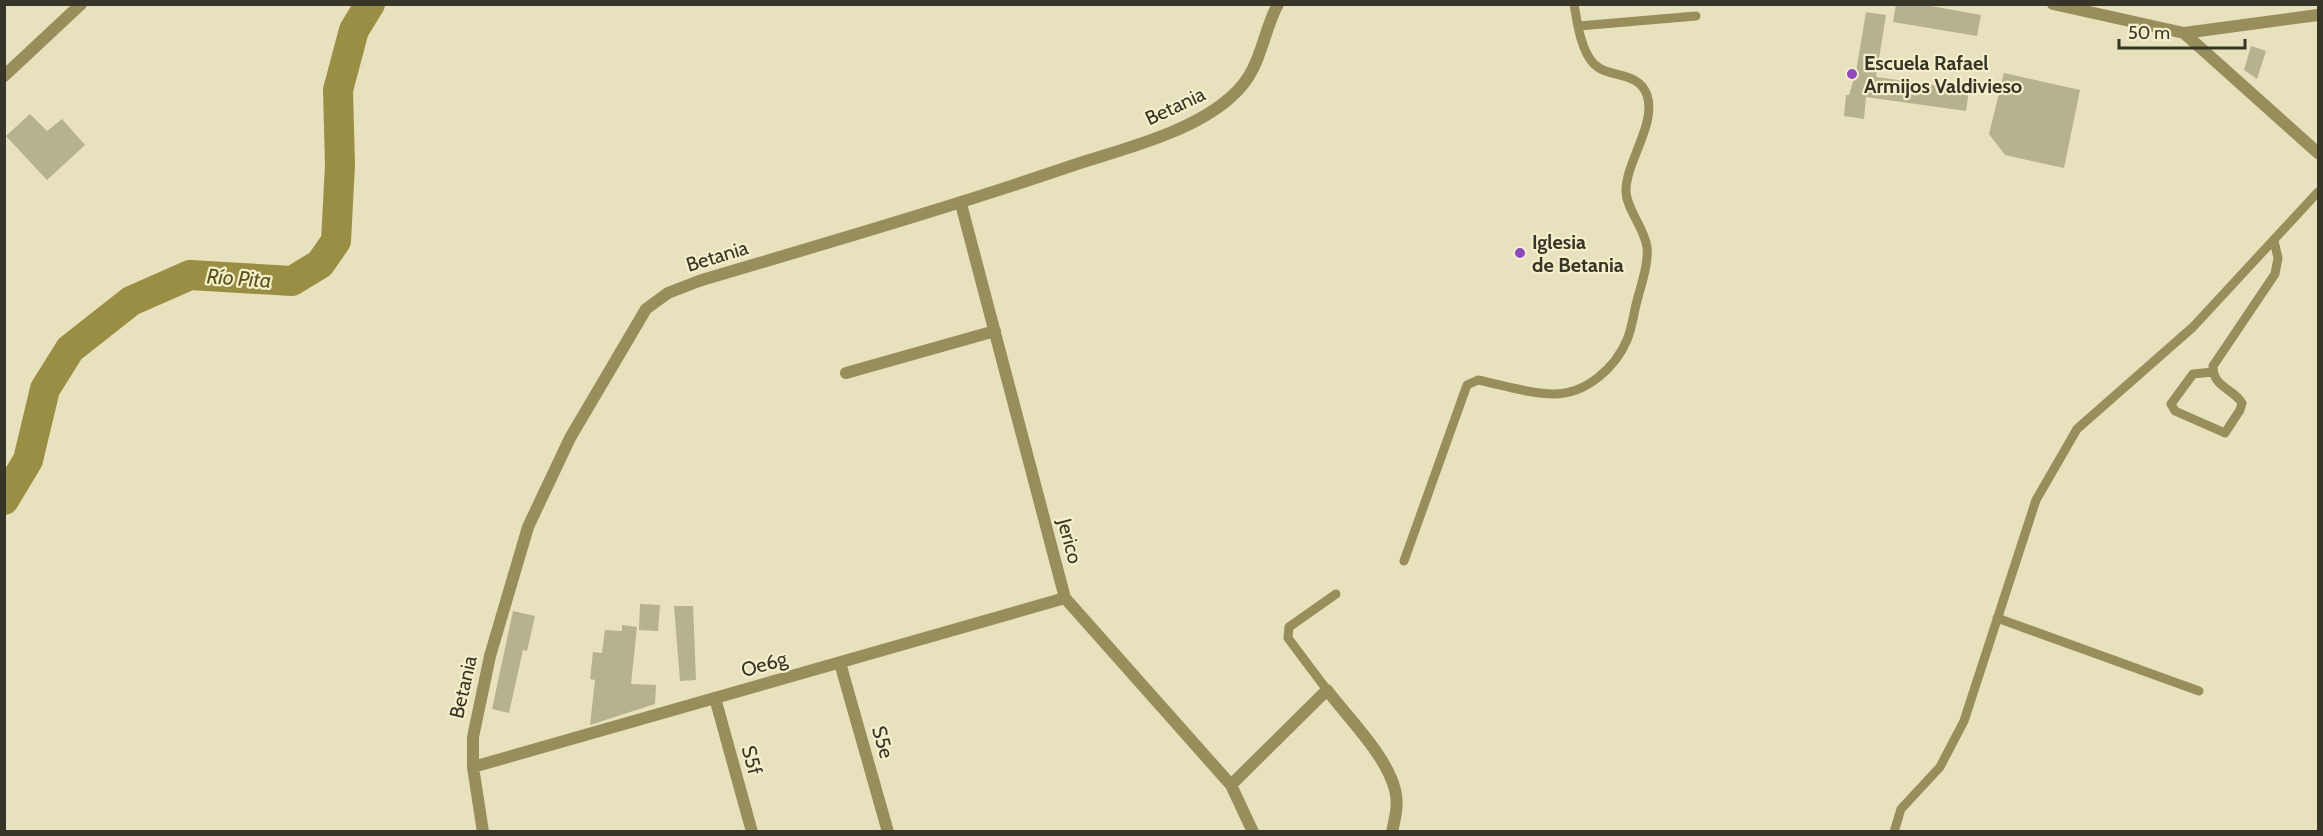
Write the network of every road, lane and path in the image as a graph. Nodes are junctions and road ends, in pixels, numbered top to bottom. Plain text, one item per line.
1 (81, 4) edge
2 (1278, 4) edge
3 (1574, 4) edge
4 (2053, 4) edge
5 (2319, 15) edge
6 (1696, 16) dead end
7 (1579, 26) junction
8 (2184, 33) junction
9 (4, 76) edge
10 (2319, 153) edge
11 (2319, 192) edge
12 (961, 204) junction
13 (2274, 241) junction
14 (995, 332) junction
15 (2213, 372) junction
16 (846, 374) dead end
17 (1404, 561) dead end
18 (1336, 594) dead end
19 (1065, 598) junction
20 (1997, 618) junction
21 (840, 663) junction
22 (1327, 690) junction
23 (2199, 691) dead end
24 (715, 698) junction
25 (473, 767) junction
26 (1231, 785) junction
27 (483, 831) edge
28 (752, 831) edge
29 (888, 831) edge
30 (1253, 831) edge
31 (1392, 831) edge
32 (1894, 831) edge

1 - 9 street
2 - 12 street, Betania
3 - 7 lane
4 - 8 street
5 - 8 street
6 - 7 lane
7 - 17 lane
8 - 10 street
11 - 13 lane
12 - 14 street, Jerico
12 - 25 street, Betania
13 - 15 lane
13 - 20 lane
14 - 16 street
14 - 19 street, Jerico
15 - 15 lane
18 - 22 lane
19 - 21 street, Oe6g
19 - 26 street, Jerico
20 - 23 lane
20 - 32 lane
21 - 24 street, Oe6g
21 - 29 street, S5e
22 - 26 street
22 - 31 street
24 - 25 street, Oe6g
24 - 28 street, S5f
25 - 27 street, Betania
26 - 30 street, Jerico

